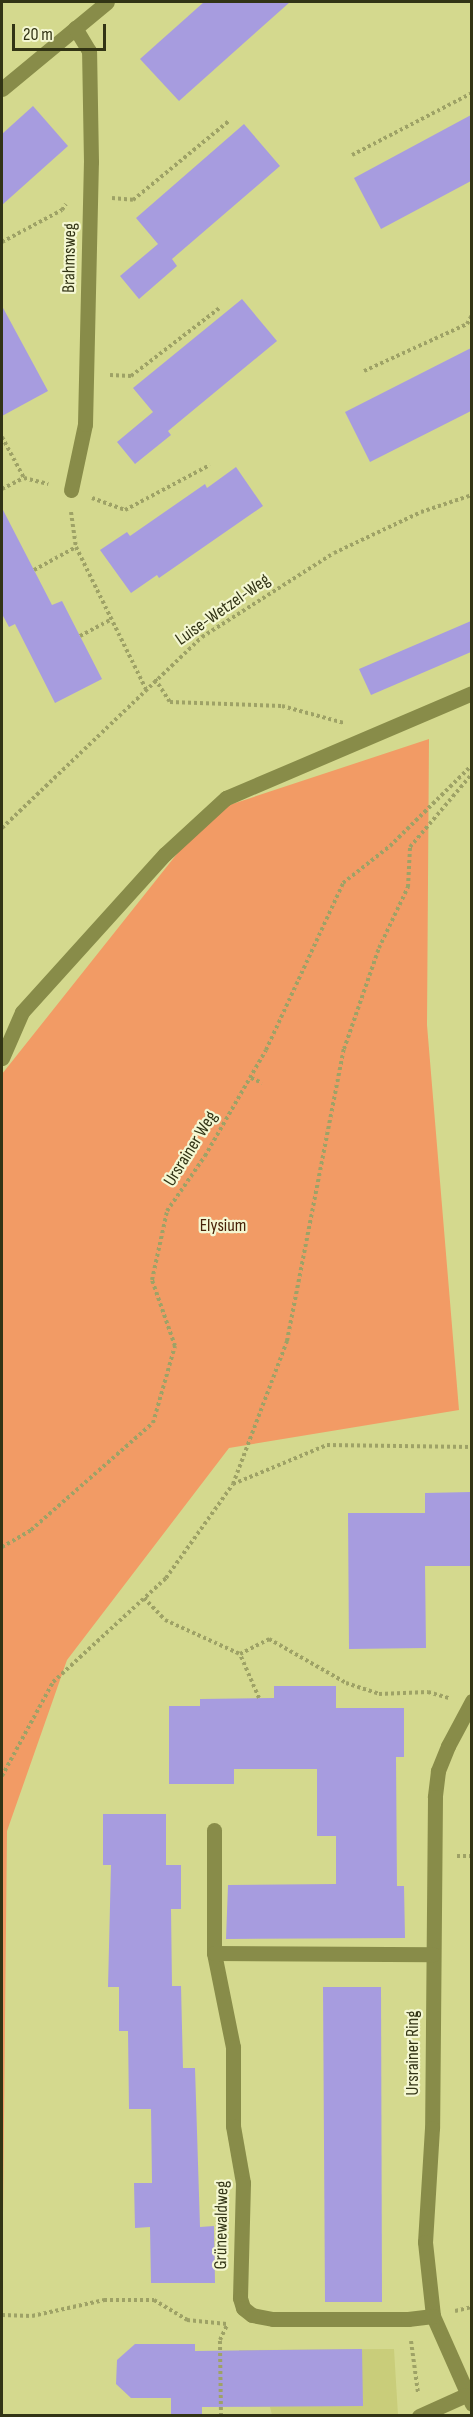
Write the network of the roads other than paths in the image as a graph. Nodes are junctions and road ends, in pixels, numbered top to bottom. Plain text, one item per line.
1 (107, 2) edge
2 (75, 28) junction
3 (2, 89) edge
4 (70, 490) road end
5 (471, 693) edge
6 (2, 1058) edge
7 (471, 1702) edge
8 (214, 1830) dead end
9 (214, 1953) junction
10 (433, 1954) junction
11 (433, 2316) junction
12 (469, 2400) edge
13 (420, 2415) edge

1 - 2 street
2 - 3 street
2 - 4 street, Brahmsweg
5 - 6 street
7 - 10 street, Ursrainer Ring
8 - 9 street, Grünewaldweg
9 - 10 street
9 - 11 street, Grünewaldweg
10 - 11 street, Ursrainer Ring
11 - 12 street, Ursrainer Ring
12 - 13 street

